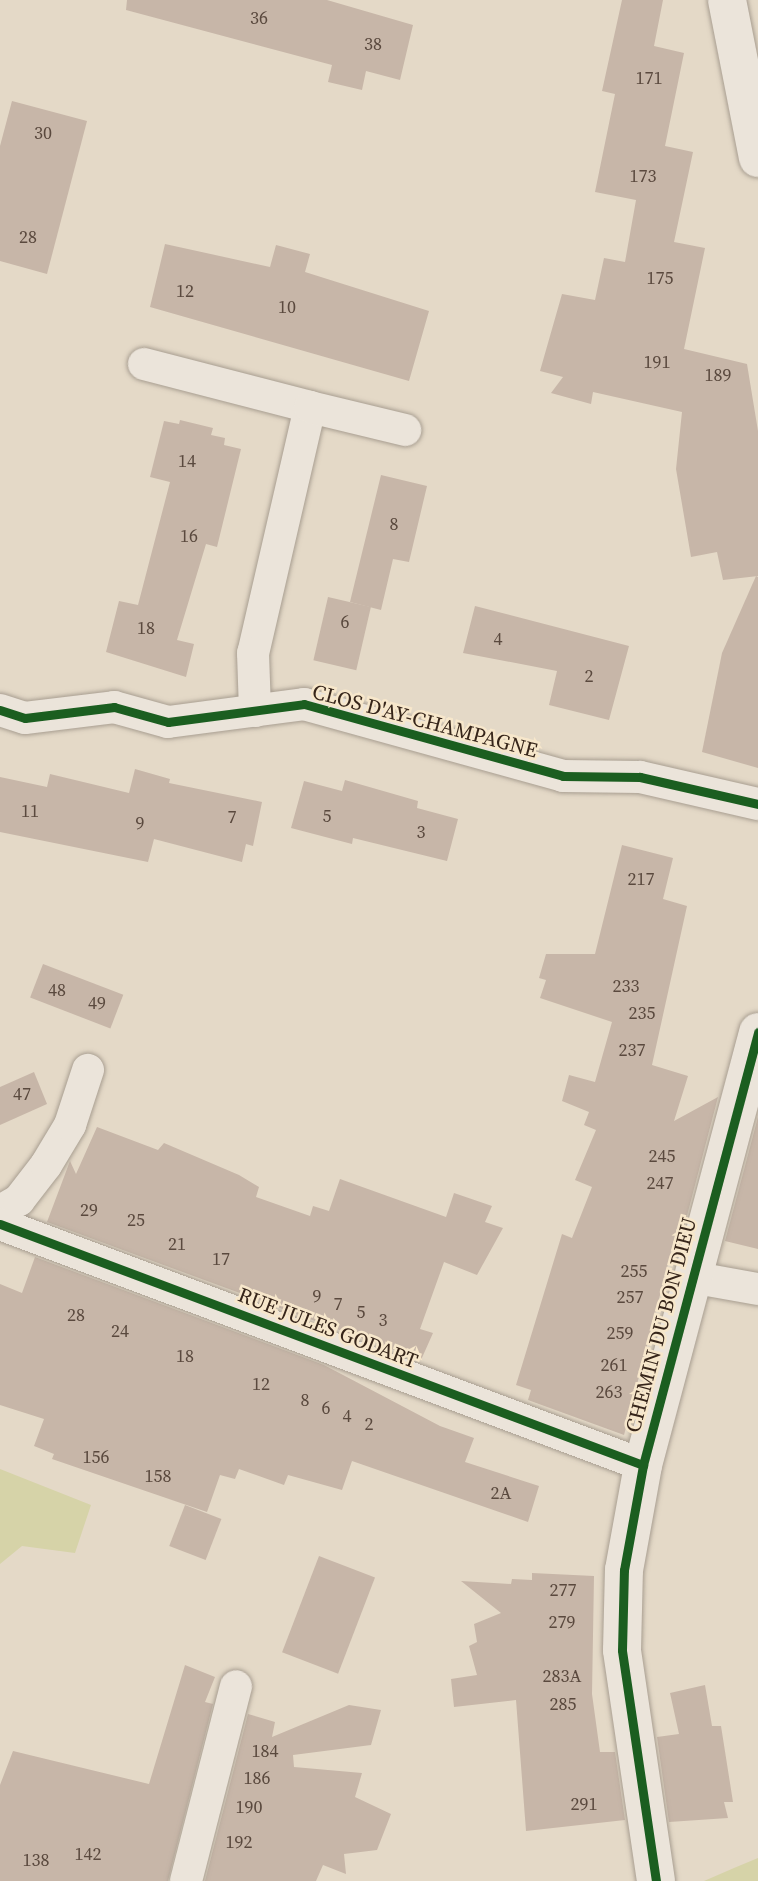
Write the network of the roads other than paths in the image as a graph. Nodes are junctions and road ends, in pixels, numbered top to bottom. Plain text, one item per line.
1 (727, 0) edge
2 (758, 158) edge
3 (144, 364) dead end
4 (310, 407) junction
5 (405, 430) dead end
6 (0, 710) edge
7 (255, 710) junction
8 (758, 804) edge
9 (758, 1032) edge
10 (88, 1070) dead end
11 (0, 1211) edge
12 (0, 1224) edge
13 (691, 1277) junction
14 (758, 1289) edge
15 (643, 1465) junction
16 (236, 1686) dead end
17 (186, 1881) edge
18 (656, 1881) edge

1 - 2 street
3 - 4 street
4 - 5 street
4 - 7 street
6 - 7 street, CLOS D'AY-CHAMPAGNE
7 - 8 street, CLOS D'AY-CHAMPAGNE
9 - 13 street, CHEMIN DU BON DIEU
10 - 11 street
12 - 15 street, RUE JULES GODART
13 - 14 street
13 - 15 street, CHEMIN DU BON DIEU
15 - 18 street, CHEMIN DU BON DIEU
16 - 17 street

